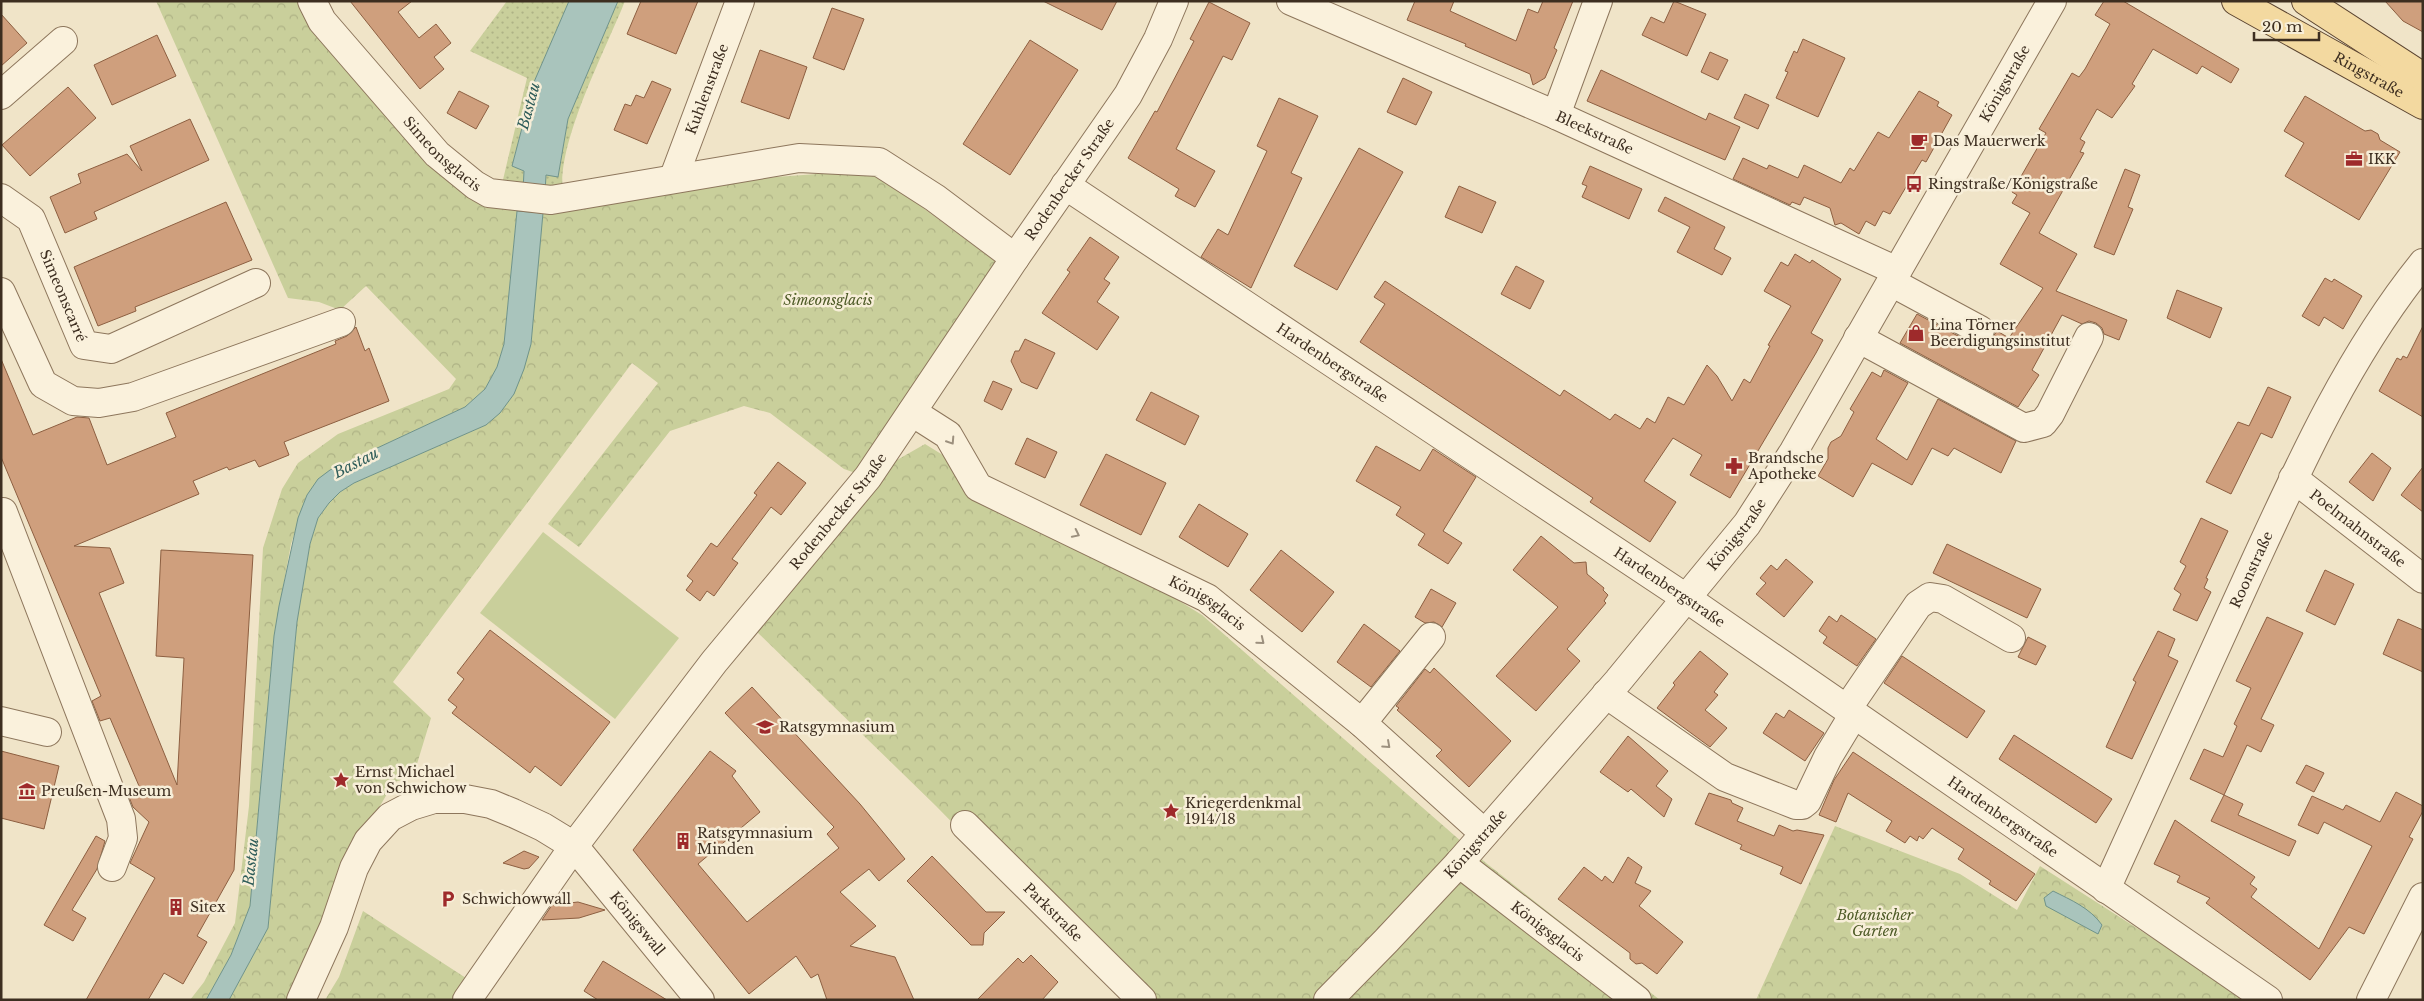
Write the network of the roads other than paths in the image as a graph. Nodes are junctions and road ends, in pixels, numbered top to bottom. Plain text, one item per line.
1 (312, 1) edge
2 (740, 1) edge
3 (1174, 1) edge
4 (1291, 1) edge
5 (1598, 1) edge
6 (2052, 1) edge
7 (2236, 1) edge
8 (2306, 1) edge
9 (63, 41) dead end
10 (2423, 77) edge
11 (1, 95) edge
12 (2423, 105) edge
13 (1556, 115) junction
14 (674, 178) junction
15 (1065, 185) junction
16 (1, 198) edge
17 (1015, 258) junction
18 (2423, 263) edge
19 (1894, 276) junction
20 (256, 283) dead end
21 (1, 292) edge
22 (341, 322) dead end
23 (1980, 330) dead end
24 (2089, 337) dead end
25 (1854, 346) junction
26 (1930, 398) dead end
27 (912, 412) junction
28 (2293, 478) junction
29 (2, 511) edge
30 (2423, 579) edge
31 (1686, 598) junction
32 (1431, 637) dead end
33 (2011, 638) dead end
34 (1606, 694) junction
35 (1850, 712) junction
36 (1, 721) edge
37 (1362, 723) junction
38 (48, 732) dead end
39 (964, 825) dead end
40 (1484, 833) junction
41 (574, 846) junction
42 (1459, 863) junction
43 (112, 867) dead end
44 (2106, 890) junction
45 (2423, 897) edge
46 (301, 1000) edge
47 (467, 1000) edge
48 (700, 1000) edge
49 (1142, 1000) edge
50 (1328, 1000) edge
51 (1637, 1000) edge
52 (2268, 1000) edge
53 (2371, 1000) edge

1 - 14 street, Simeonsglacis
2 - 14 street, Kuhlenstraße
3 - 15 street, Rodenbecker Straße
4 - 13 street, Bleekstraße
5 - 13 street
6 - 19 street, Königstraße
7 - 12 main road, Ringstraße
8 - 10 main road, Ringstraße
9 - 11 street
13 - 19 street, Bleekstraße
14 - 17 street, Simeonsglacis
15 - 17 street, Rodenbecker Straße
15 - 31 street, Hardenbergstraße
16 - 20 street, Simeonscarré
17 - 27 street, Rodenbecker Straße
18 - 28 street, Roonstraße
19 - 23 street, Bleekstraße
19 - 25 street, Königstraße
21 - 22 street
24 - 25 street
25 - 26 street
25 - 31 street, Königstraße
27 -> 37 street, Königsglacis
27 - 41 street, Rodenbecker Straße
28 - 30 street, Poelmahnstraße
28 - 44 street, Roonstraße
29 - 43 street
31 - 34 street, Königstraße
31 - 35 street, Hardenbergstraße
32 - 37 street
33 - 35 street
34 - 35 street
34 - 40 street, Königstraße
35 - 44 street, Hardenbergstraße
36 - 38 street
37 -> 40 street, Königsglacis
39 - 49 street, Parkstraße
40 - 42 street, Königstraße
41 - 46 street
41 - 47 street, Rodenbecker Straße
41 - 48 street, Königswall
42 - 50 street, Königstraße
42 - 51 street, Königsglacis
44 - 52 street, Hardenbergstraße
45 - 53 street

